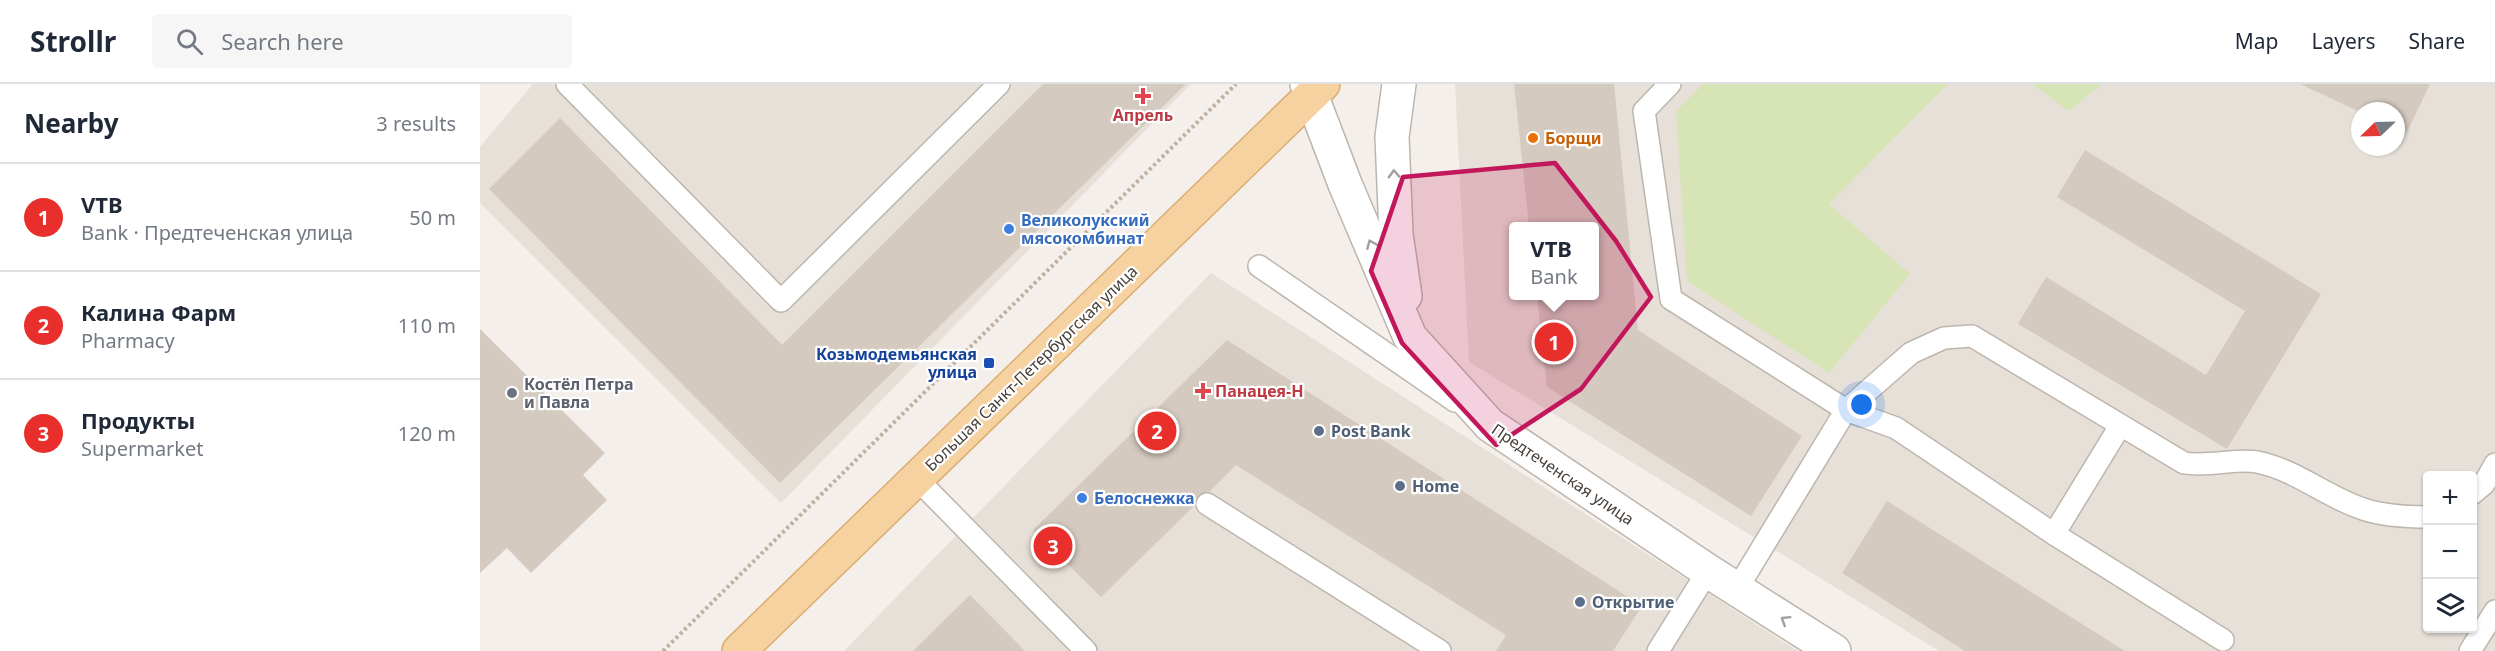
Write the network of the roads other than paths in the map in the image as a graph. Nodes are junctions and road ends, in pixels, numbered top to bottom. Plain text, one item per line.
1 (567, 84) edge
2 (999, 84) edge
3 (1399, 84) edge
4 (1670, 84) edge
5 (1314, 88) edge
6 (1259, 266) dead end
7 (1410, 336) junction
8 (1846, 410) junction
9 (1490, 425) junction
10 (2120, 426) junction
11 (2495, 464) edge
12 (917, 479) junction
13 (2484, 489) edge
14 (1207, 504) dead end
15 (2423, 517) edge
16 (2054, 534) junction
17 (1708, 571) junction
18 (1737, 589) junction
19 (2495, 611) edge
20 (2223, 640) dead end
21 (739, 651) edge
22 (1086, 651) edge
23 (1440, 651) edge
24 (1658, 651) edge
25 (1834, 651) edge
26 (2470, 651) edge

1 - 2 lane
7 -> 3 street
4 - 8 lane
7 -> 5 street, Предтеченская улица
5 - 12 main road, Большая Санкт-Петербургская улица
6 - 9 lane
7 - 9 street, Предтеченская улица
8 - 10 lane
8 - 16 lane
8 - 18 lane
9 - 17 street, Предтеченская улица
10 - 15 lane
10 - 16 lane
11 - 13 lane
12 - 21 main road, Большая Санкт-Петербургская улица
12 - 22 lane
14 - 23 lane
16 - 20 lane
17 - 18 street, Предтеченская улица
17 - 24 lane
25 -> 18 street, Предтеченская улица
19 - 26 lane

